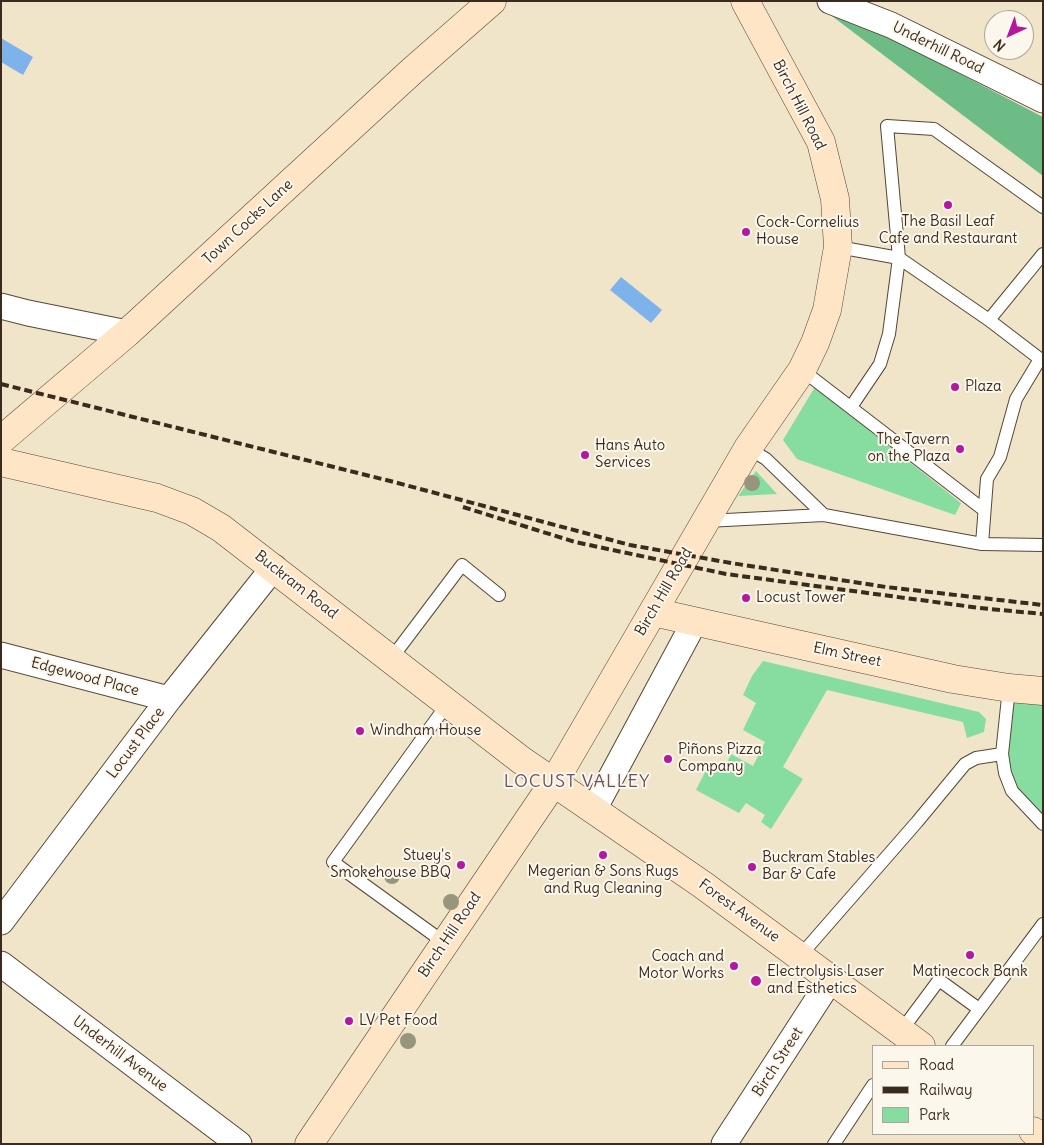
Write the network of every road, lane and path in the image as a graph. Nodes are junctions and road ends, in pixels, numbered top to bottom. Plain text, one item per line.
1 (492, 1) edge
2 (745, 1) edge
3 (830, 1) edge
4 (1043, 100) edge
5 (1043, 207) edge
6 (838, 247) junction
7 (1043, 254) edge
8 (899, 258) junction
9 (1, 306) edge
10 (988, 320) junction
11 (127, 333) junction
12 (1041, 358) edge
13 (802, 370) junction
14 (851, 407) junction
15 (1, 440) edge
16 (748, 448) junction
17 (1, 462) edge
18 (984, 510) junction
19 (824, 515) junction
20 (706, 521) junction
21 (982, 544) junction
22 (1043, 545) edge
23 (274, 567) junction
24 (499, 595) dead end
25 (653, 612) junction
26 (695, 621) junction
27 (1, 654) edge
28 (391, 659) junction
29 (1009, 688) junction
30 (1043, 691) edge
31 (169, 699) junction
32 (448, 703) junction
33 (1002, 754) junction
34 (554, 782) junction
35 (594, 809) junction
36 (1043, 824) edge
37 (1, 922) edge
38 (1043, 924) edge
39 (445, 943) junction
40 (800, 956) junction
41 (1, 964) edge
42 (831, 979) junction
43 (979, 1009) junction
44 (907, 1040) edge
45 (953, 1045) edge
46 (872, 1087) edge
47 (239, 1144) edge
48 (308, 1144) edge
49 (724, 1144) edge
50 (834, 1144) edge

1 - 11 street, Town Cocks Lane
2 - 6 street, Birch Hill Road
3 - 4 street, Underhill Road
5 - 8 lane
6 - 8 lane
6 - 13 street, Birch Hill Road
7 - 10 lane
8 - 10 lane
8 - 14 lane
9 - 11 street
10 - 12 lane
11 - 15 street, Town Cocks Lane
12 - 18 lane
13 - 14 lane
13 - 16 street, Birch Hill Road
14 - 18 lane
16 - 19 lane
16 - 20 street, Birch Hill Road
17 - 23 street, Buckram Road
18 - 21 lane
19 - 20 lane
19 - 21 lane
20 - 25 street, Birch Hill Road
21 - 22 lane
23 - 28 street, Buckram Road
23 - 31 street, Locust Place
24 - 28 lane
25 - 26 street, Elm Street
25 - 34 street, Birch Hill Road
26 - 29 street, Elm Street
26 - 35 street
27 - 31 street, Edgewood Place
28 - 32 street, Buckram Road
29 - 30 street, Elm Street
29 - 33 lane
31 - 37 street, Locust Place
32 - 34 street, Buckram Road
32 - 39 lane
33 - 36 lane
33 - 40 lane
34 - 35 street, Forest Avenue
34 - 39 street, Birch Hill Road
35 - 40 street, Forest Avenue
38 - 43 lane
39 - 48 street, Birch Hill Road
40 - 42 street, Forest Avenue
41 - 47 street, Underhill Avenue
42 - 44 street, Forest Avenue
42 - 49 street, Birch Street
43 - 44 lane
43 - 45 lane
46 - 50 lane

